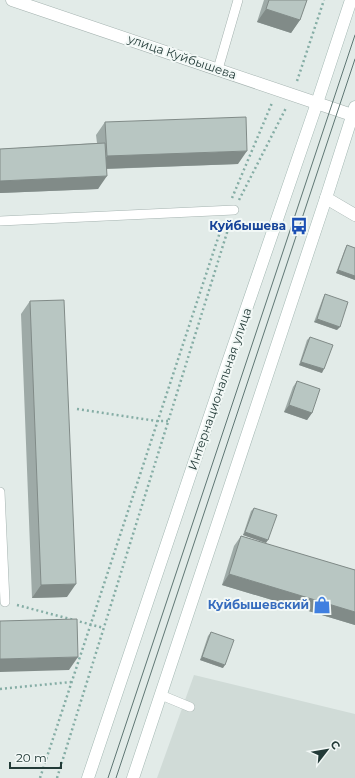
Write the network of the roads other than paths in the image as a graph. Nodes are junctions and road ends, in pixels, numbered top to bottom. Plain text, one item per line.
1 (12, 0) edge
2 (238, 0) edge
3 (350, 0) edge
4 (218, 69) junction
5 (318, 103) junction
6 (354, 111) edge
7 (326, 198) junction
8 (231, 210) road end
9 (355, 216) edge
10 (0, 221) edge
11 (0, 492) edge
12 (5, 602) road end
13 (161, 695) junction
14 (190, 707) dead end
15 (88, 778) edge
16 (133, 778) edge

1 - 4 main road, улица Куйбышева
2 - 4 lane
3 - 5 main road, Интернациональная улица
4 - 5 main road, улица Куйбышева
5 - 6 main road, улица Куйбышева
5 - 15 main road, Интернациональная улица
6 - 7 main road
7 - 9 main road
7 - 13 main road
8 - 10 lane
11 - 12 lane
13 - 14 lane
13 - 16 main road

